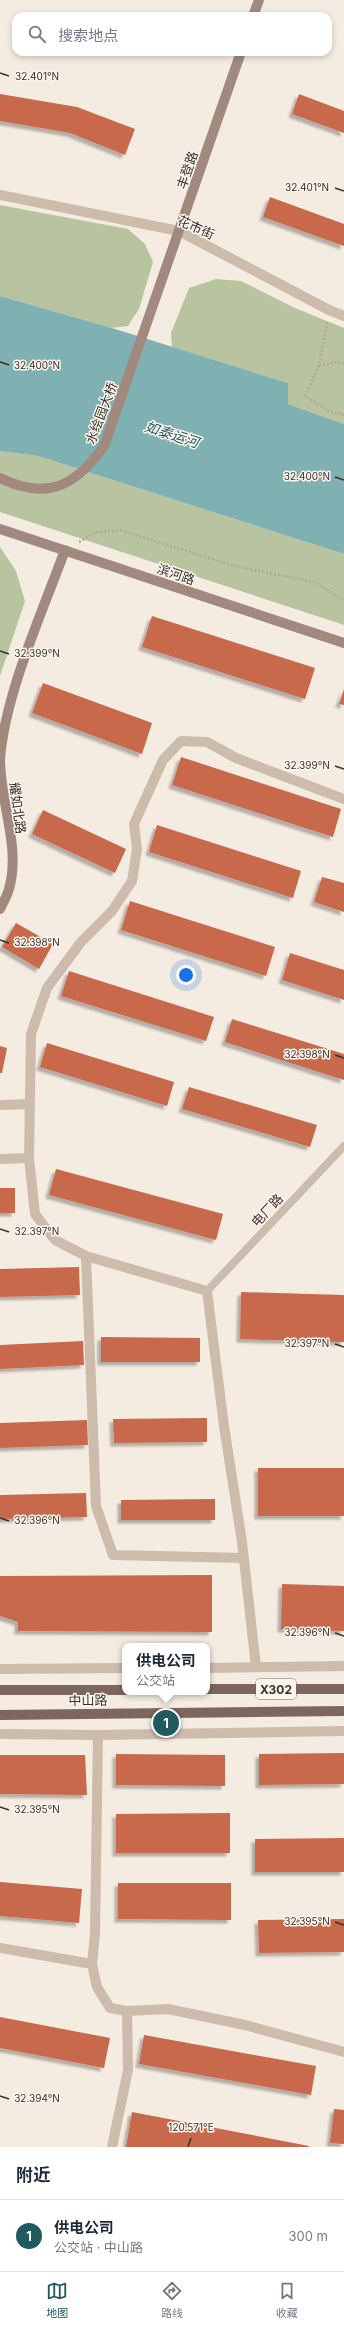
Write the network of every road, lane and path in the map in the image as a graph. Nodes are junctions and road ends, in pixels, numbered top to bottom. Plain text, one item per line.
1 (259, 0) edge
2 (254, 12) edge
3 (240, 56) edge
4 (0, 195) edge
5 (179, 231) junction
6 (157, 297) joint
7 (329, 310) junction
8 (344, 316) edge
9 (344, 363) edge
10 (319, 366) junction
11 (344, 415) edge
12 (0, 478) edge
13 (0, 529) edge
14 (65, 550) junction
15 (344, 600) edge
16 (344, 643) edge
17 (344, 799) edge
18 (0, 909) edge
19 (30, 1104) junction
20 (0, 1105) edge
21 (344, 1146) edge
22 (29, 1158) junction
23 (0, 1159) edge
24 (86, 1256) junction
25 (207, 1291) junction
26 (243, 1558) junction
27 (344, 1666) edge
28 (256, 1667) junction
29 (122, 1668) edge
30 (210, 1668) edge
31 (0, 1669) edge
32 (210, 1689) edge
33 (344, 1689) edge
34 (0, 1690) edge
35 (122, 1690) edge
36 (344, 1711) edge
37 (0, 1715) edge
38 (344, 1731) edge
39 (0, 1734) edge
40 (98, 1735) junction
41 (0, 1948) edge
42 (92, 1964) junction
43 (127, 2011) junction
44 (344, 2052) edge
45 (112, 2147) edge

1 - 2 street
3 - 5 street, 丰登路
4 - 5 street, 花市街
5 - 6 street, 丰登路
5 - 7 street, 花市街
6 - 12 street, 水绘园大桥
7 - 8 street, 花市街
7 - 10 path
9 - 10 path
10 - 11 path
13 - 14 street, 滨河路
14 - 15 path
14 - 16 street, 滨河路
14 - 18 street, 耀如北路
17 - 19 street
19 - 20 street
19 - 22 street
21 - 25 lane, 电厂路
22 - 23 street
22 - 24 street
24 - 25 street
24 - 26 street
25 - 26 street
26 - 28 street
27 - 28 street
28 - 30 street
29 - 31 street
32 - 33 main road, X302
34 - 35 main road, 中山路
36 - 37 main road, 中山路 / X302
38 - 40 street
39 - 40 street
40 - 42 street
41 - 42 street
42 - 43 street
43 - 44 street
43 - 45 street

